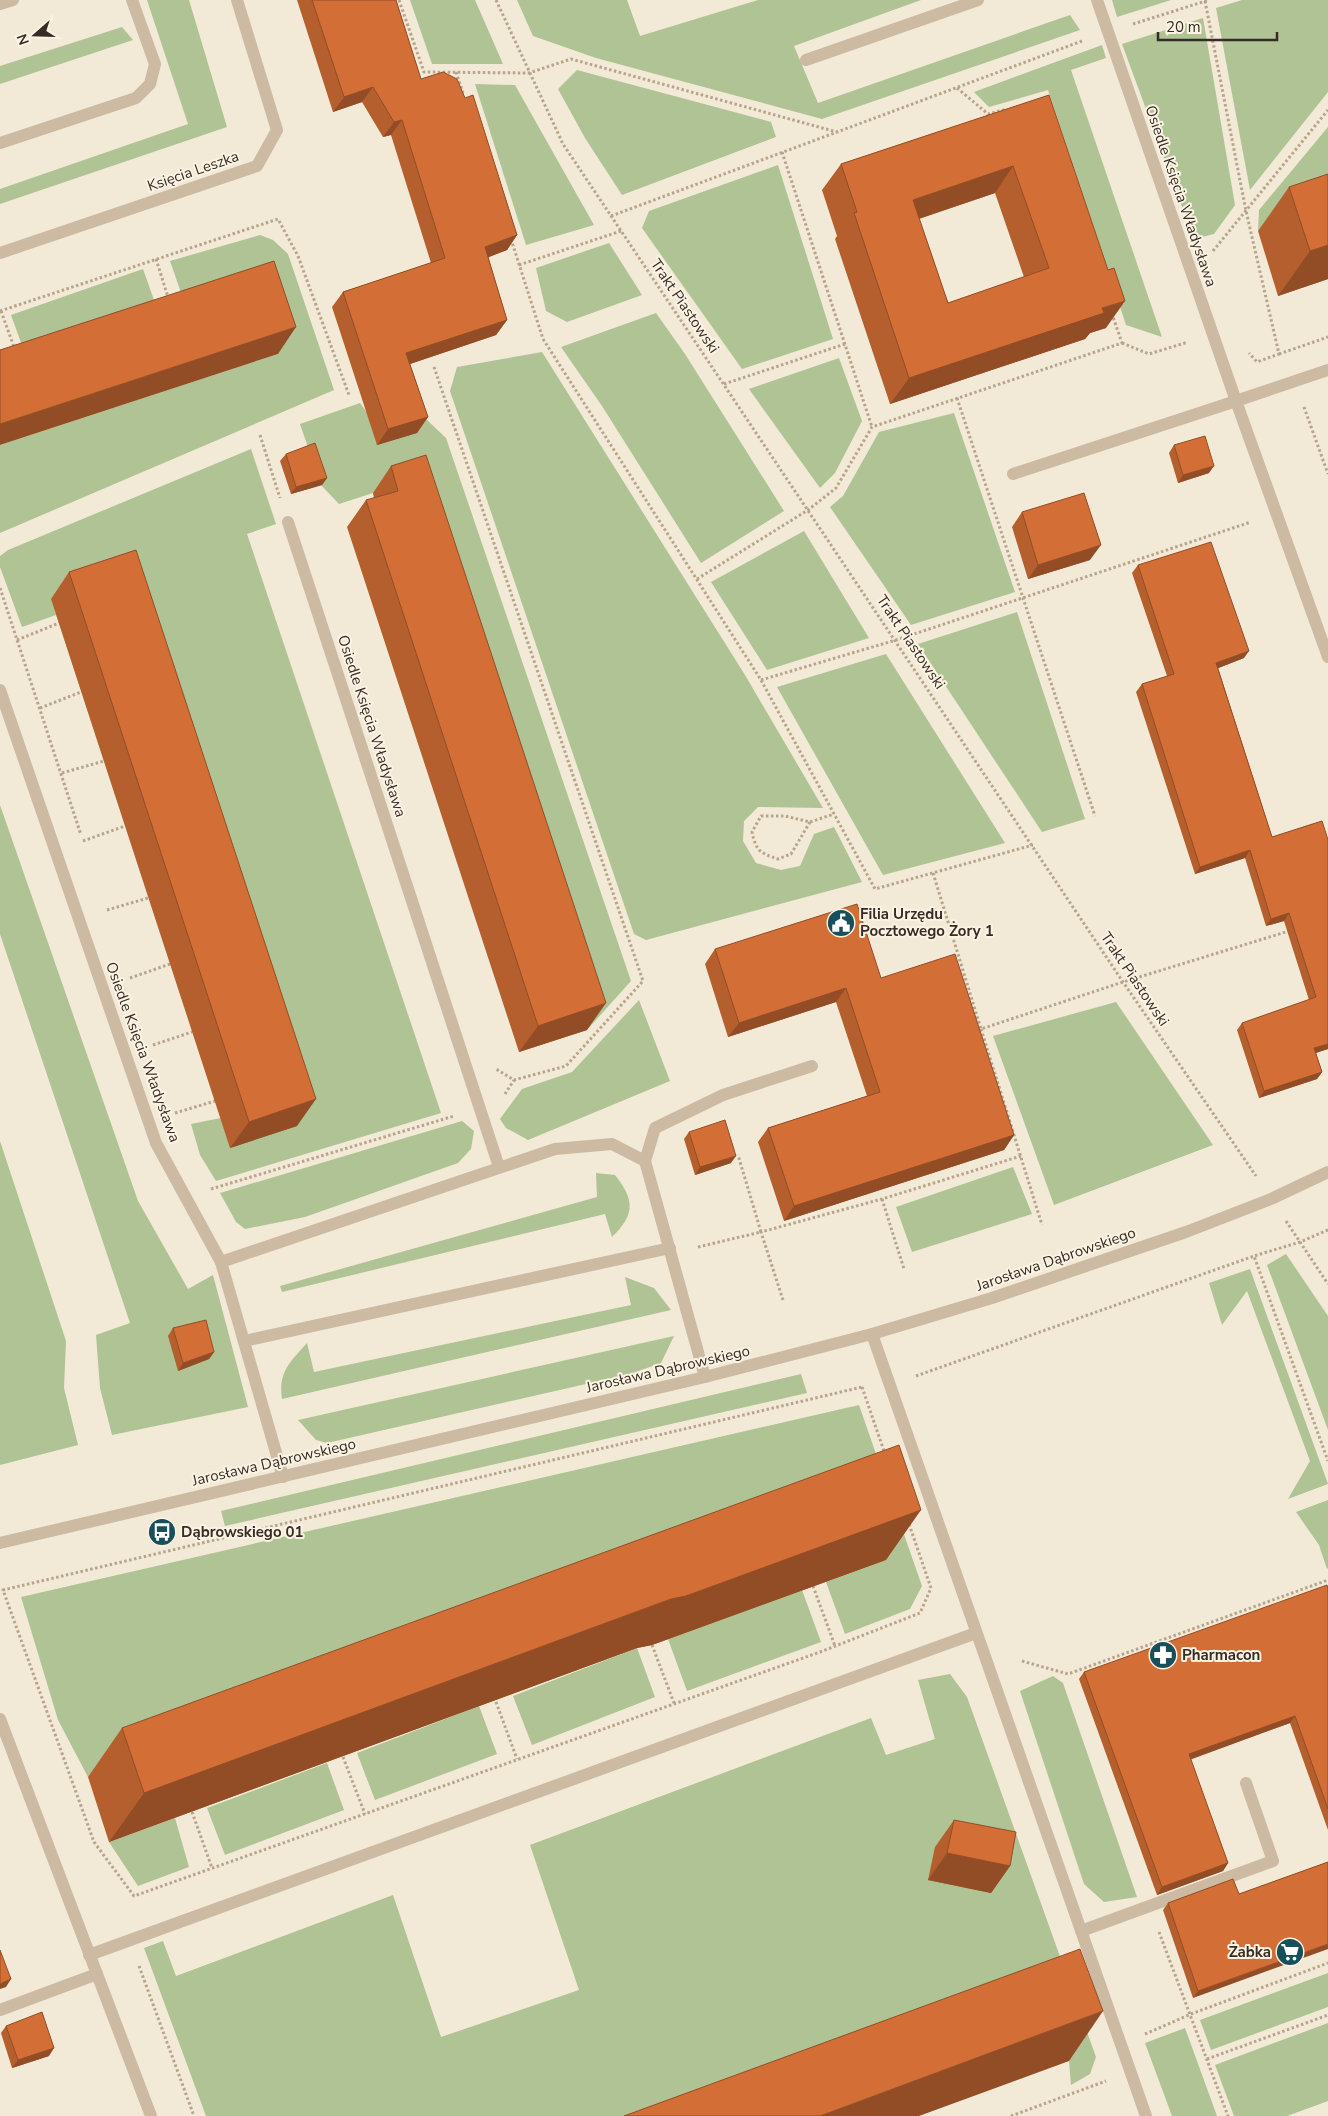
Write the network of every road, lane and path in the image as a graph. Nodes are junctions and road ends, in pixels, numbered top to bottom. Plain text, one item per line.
1 (14, 0) edge
2 (132, 0) edge
3 (237, 0) edge
4 (399, 0) edge
5 (496, 0) edge
6 (978, 0) edge
7 (1097, 0) edge
8 (1206, 0) edge
9 (0, 4) edge
10 (1108, 32) junction
11 (806, 60) dead end
12 (456, 72) junction
13 (529, 73) junction
14 (956, 88) junction
15 (465, 100) edge
16 (1014, 107) edge
17 (1328, 110) edge
18 (838, 132) junction
19 (0, 143) edge
20 (782, 152) junction
21 (1246, 211) junction
22 (611, 216) junction
23 (621, 231) junction
24 (510, 238) edge
25 (0, 254) edge
26 (1208, 257) dead end
27 (156, 259) junction
28 (519, 265) junction
29 (171, 305) edge
30 (1110, 305) edge
31 (0, 311) edge
32 (1211, 335) junction
33 (1328, 337) edge
34 (1122, 343) junction
35 (845, 344) junction
36 (1279, 354) junction
37 (17, 355) edge
38 (434, 367) dead end
39 (1328, 370) edge
40 (724, 384) junction
41 (349, 396) dead end
42 (957, 398) junction
43 (1302, 400) dead end
44 (1236, 401) junction
45 (872, 427) junction
46 (260, 435) dead end
47 (1013, 474) dead end
48 (1328, 474) edge
49 (808, 510) junction
50 (1256, 520) dead end
51 (288, 522) joint
52 (697, 579) junction
53 (0, 588) edge
54 (1023, 598) junction
55 (59, 623) dead end
56 (18, 640) junction
57 (896, 640) junction
58 (1328, 657) edge
59 (761, 680) junction
60 (0, 690) edge
61 (81, 692) dead end
62 (40, 708) junction
63 (104, 761) dead end
64 (62, 773) junction
65 (834, 814) junction
66 (1095, 816) dead end
67 (810, 822) junction
68 (125, 826) dead end
69 (83, 841) junction
70 (1033, 845) junction
71 (86, 850) dead end
72 (932, 873) junction
73 (148, 898) dead end
74 (104, 901) dead end
75 (107, 910) junction
76 (110, 918) dead end
77 (1291, 930) edge
78 (170, 964) dead end
79 (127, 970) dead end
80 (130, 978) junction
81 (1123, 982) junction
82 (133, 986) dead end
83 (981, 1029) junction
84 (192, 1032) dead end
85 (150, 1037) dead end
86 (153, 1045) junction
87 (156, 1054) dead end
88 (812, 1066) dead end
89 (492, 1067) dead end
90 (215, 1101) dead end
91 (173, 1105) dead end
92 (176, 1113) junction
93 (457, 1115) dead end
94 (178, 1121) dead end
95 (738, 1155) edge
96 (1020, 1156) junction
97 (645, 1161) junction
98 (499, 1167) junction
99 (1328, 1172) edge
100 (207, 1182) dead end
101 (211, 1189) junction
102 (216, 1197) dead end
103 (882, 1199) junction
104 (1271, 1199) junction
105 (1042, 1225) dead end
106 (1328, 1230) edge
107 (761, 1232) junction
108 (1300, 1242) junction
109 (670, 1248) junction
110 (691, 1249) dead end
111 (1254, 1256) junction
112 (221, 1262) junction
113 (904, 1269) dead end
114 (1328, 1284) edge
115 (783, 1300) dead end
116 (872, 1334) junction
117 (244, 1341) junction
118 (916, 1376) dead end
119 (705, 1377) junction
120 (1328, 1461) edge
121 (283, 1477) junction
122 (0, 1543) edge
123 (1328, 1580) edge
124 (813, 1586) edge
125 (976, 1634) junction
126 (652, 1645) edge
127 (835, 1646) junction
128 (1022, 1662) dead end
129 (496, 1702) edge
130 (674, 1703) junction
131 (0, 1719) edge
132 (343, 1757) edge
133 (517, 1760) junction
134 (1246, 1783) dead end
135 (192, 1812) edge
136 (365, 1814) junction
137 (212, 1868) junction
138 (1158, 1930) dead end
139 (1081, 1931) junction
140 (89, 1955) junction
141 (138, 1962) dead end
142 (1328, 1963) edge
143 (97, 1974) junction
144 (0, 2010) edge
145 (1190, 2014) junction
146 (1328, 2015) edge
147 (1142, 2035) dead end
148 (1207, 2059) junction
149 (1109, 2080) dead end
150 (150, 2116) edge
151 (194, 2116) edge
152 (1011, 2116) edge
153 (1146, 2116) edge
154 (1228, 2116) edge

1 - 9 street
2 - 19 street
3 - 25 street, Księcia Leszka
4 - 12 path
5 - 13 path, Trakt Piastowski
6 - 11 street
7 - 10 street, Osiedle Księcia Władysława
8 - 10 path
8 - 21 path
10 - 14 path
10 - 32 street, Osiedle Księcia Władysława
12 - 13 path
12 - 15 path
13 - 18 path
13 - 22 path, Trakt Piastowski
14 - 16 path
14 - 18 path
17 - 21 path
18 - 20 path
20 - 22 path
20 - 35 path
21 - 26 path
21 - 36 path
22 - 23 path, Trakt Piastowski
23 - 28 path
23 - 40 path, Trakt Piastowski
24 - 28 path
27 - 29 path
27 - 31 path
27 - 41 path
28 - 52 path
30 - 34 path
31 - 37 path
32 - 34 path
32 - 36 path
32 - 44 street, Osiedle Księcia Władysława
33 - 36 path
34 - 42 path
35 - 40 path
35 - 45 path
38 - 89 path
39 - 44 street
40 - 49 path, Trakt Piastowski
42 - 45 path
42 - 54 path
43 - 48 path
44 - 47 street
44 - 58 street, Osiedle Księcia Władysława
45 - 49 path
46 - 51 path
49 - 52 path
49 - 57 path, Trakt Piastowski
50 - 54 path
51 - 98 street, Osiedle Księcia Władysława
52 - 59 path
53 - 56 path
54 - 57 path
54 - 66 path
55 - 56 path
56 - 62 path
57 - 59 path
57 - 70 path, Trakt Piastowski
59 - 65 path
60 - 112 street, Osiedle Księcia Władysława
61 - 62 path
62 - 64 path
63 - 64 path
64 - 69 path
65 - 67 path
65 - 72 path
67 - 67 path
68 - 69 path
69 - 71 path
70 - 72 path
70 - 81 path, Trakt Piastowski
72 - 83 path
73 - 75 path
74 - 75 path
75 - 76 path
77 - 81 path
78 - 80 path
79 - 80 path
80 - 82 path
81 - 83 path
81 - 104 path, Trakt Piastowski
83 - 96 path
84 - 86 path
85 - 86 path
86 - 87 path
88 - 97 street
90 - 92 path
91 - 92 path
92 - 94 path
93 - 101 path
95 - 107 path
96 - 103 path
96 - 105 path
97 - 98 street
97 - 109 street
98 - 112 street
99 - 104 street, Jarosława Dąbrowskiego
100 - 101 path
101 - 102 path
103 - 107 path
103 - 113 path
104 - 108 path, Trakt Piastowski
104 - 116 street, Jarosława Dąbrowskiego
106 - 108 path
107 - 110 path
107 - 115 path
108 - 111 path
108 - 114 path, Trakt Piastowski
109 - 117 street
109 - 119 street
111 - 118 path
111 - 120 path
112 - 117 street, Osiedle Księcia Władysława
116 - 119 street, Jarosława Dąbrowskiego
116 - 125 street
117 - 121 street, Osiedle Księcia Władysława
119 - 121 street, Jarosława Dąbrowskiego
121 - 122 street, Jarosława Dąbrowskiego
123 - 128 path
124 - 127 path
125 - 139 street
125 - 140 street
126 - 130 path
127 - 130 path
127 - 137 path
129 - 133 path
130 - 133 path
131 - 140 street
132 - 136 path
133 - 136 path
134 - 139 street
135 - 137 path
136 - 137 path
138 - 145 path
139 - 153 street
140 - 143 street
141 - 151 path
142 - 145 path
143 - 144 street
143 - 150 street
145 - 147 path
145 - 148 path
146 - 148 path
148 - 154 path
149 - 152 path

